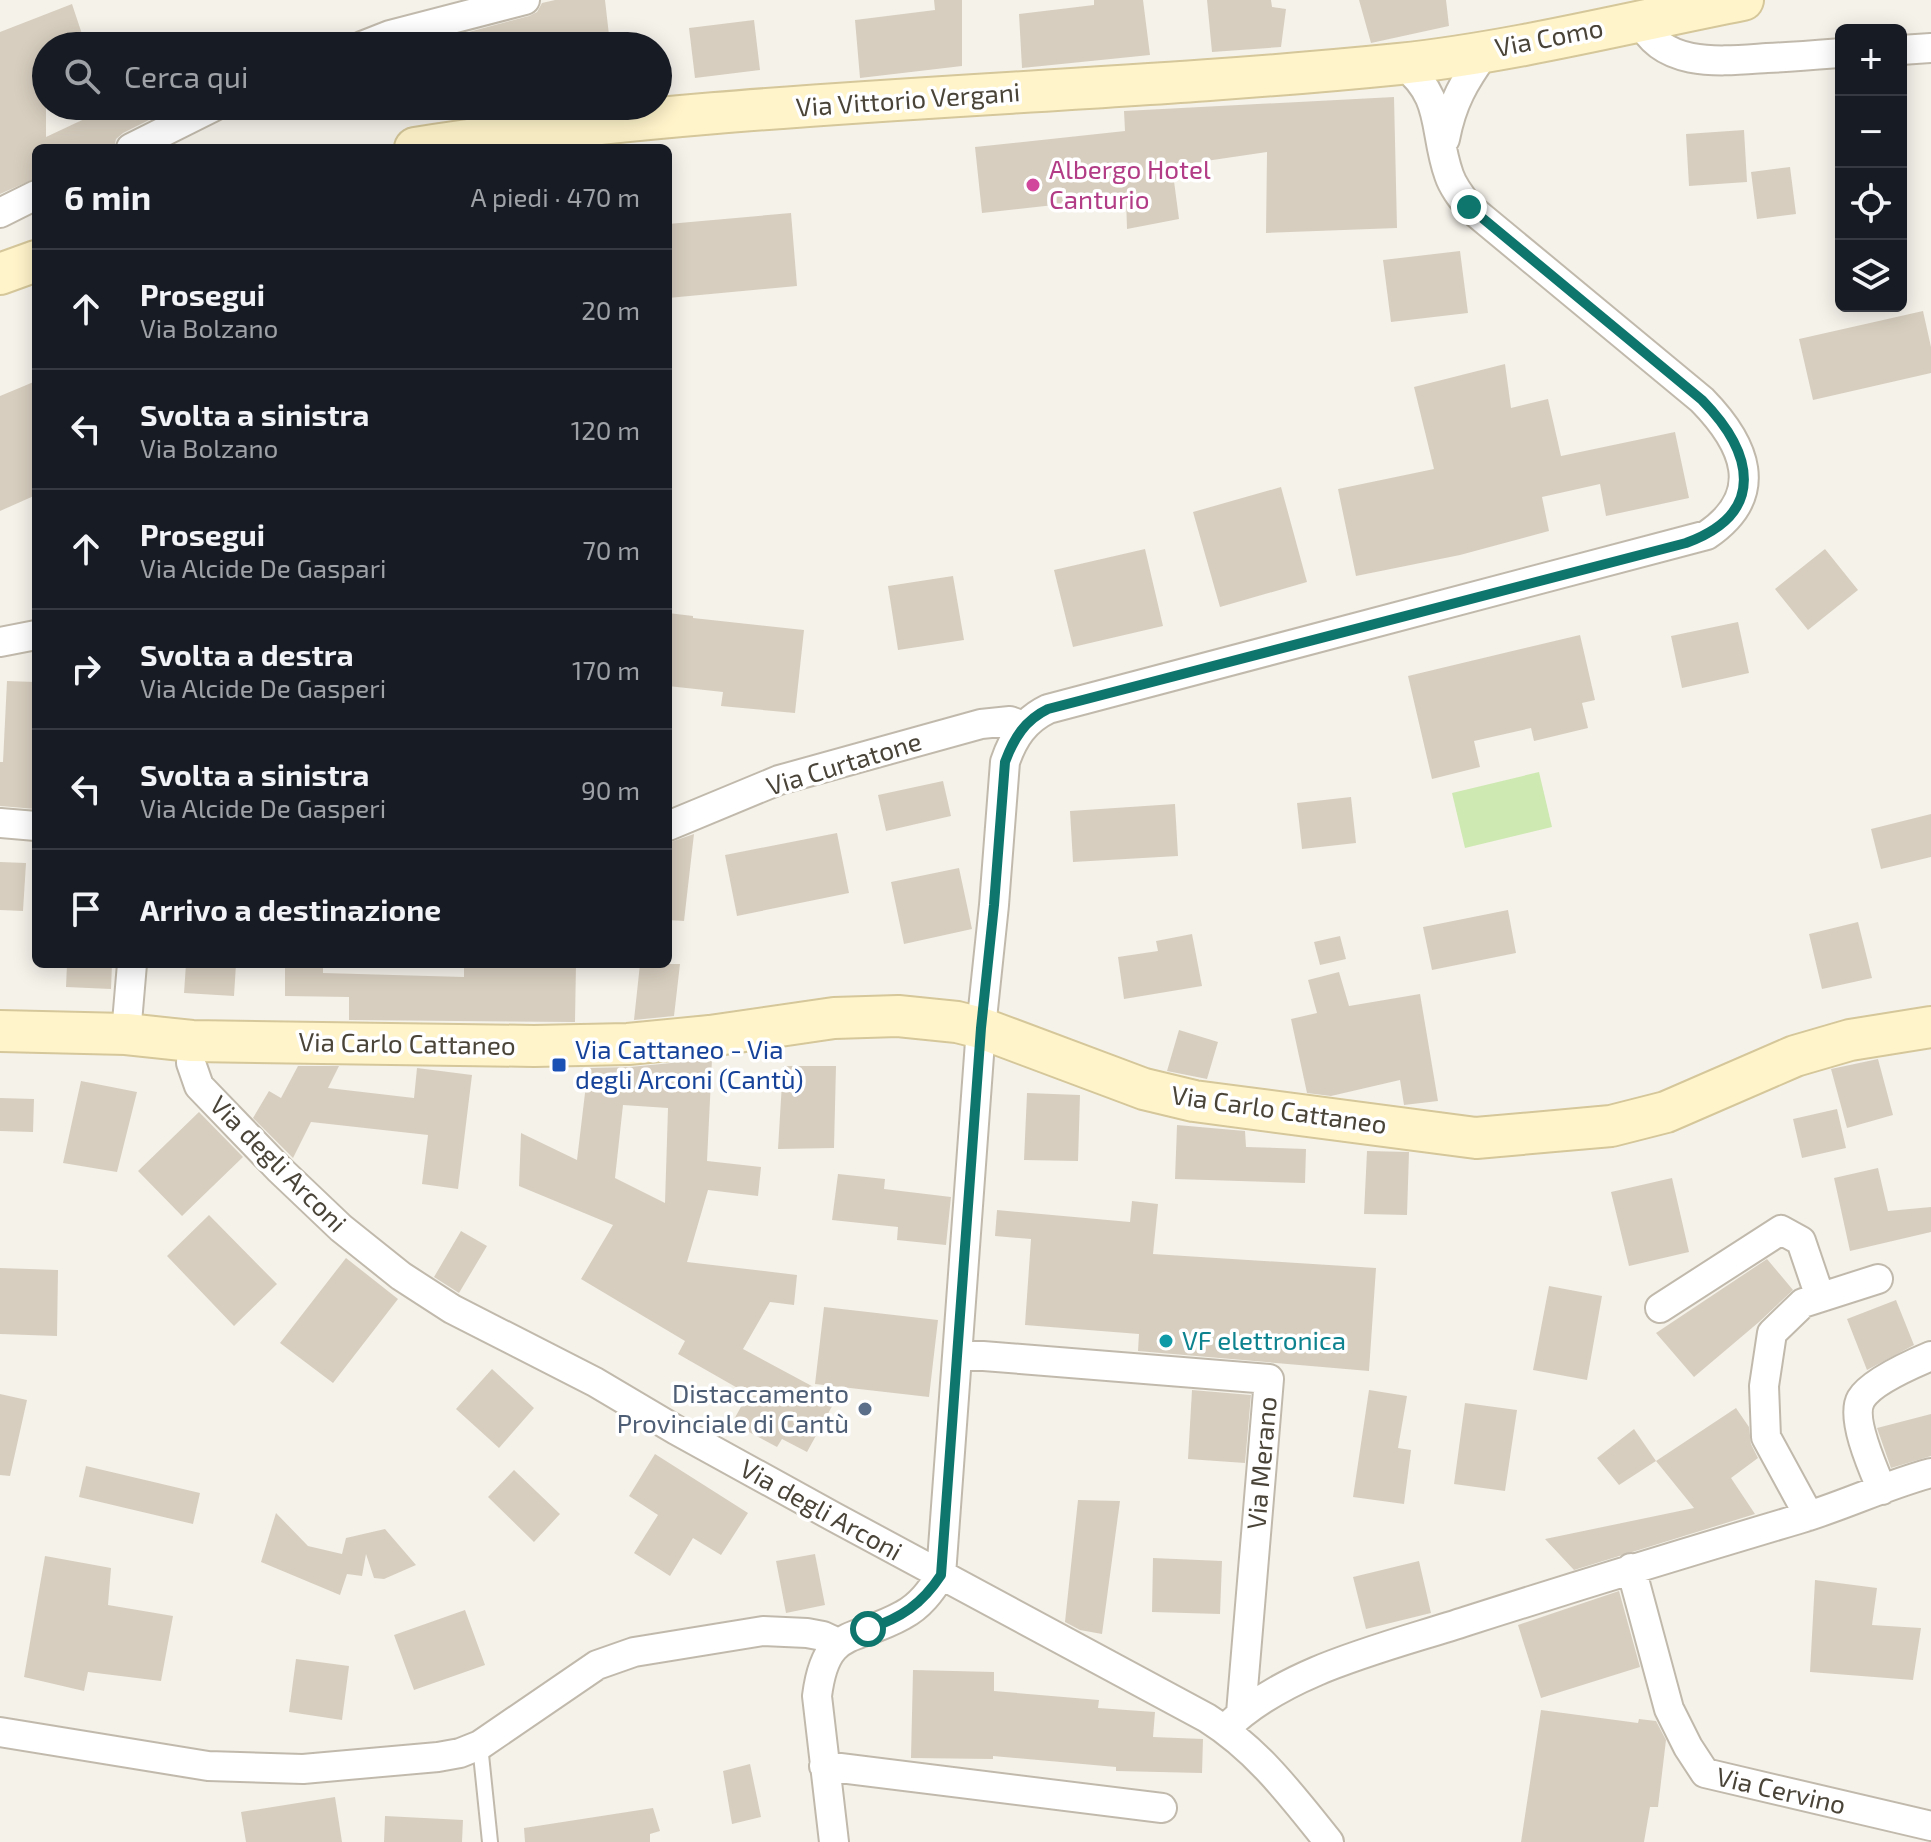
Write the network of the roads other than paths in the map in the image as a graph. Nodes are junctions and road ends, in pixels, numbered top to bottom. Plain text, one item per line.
1 (525, 0) edge
2 (1743, 0) edge
3 (1640, 20) junction
4 (402, 32) edge
5 (1931, 48) edge
6 (1907, 50) edge
7 (1486, 51) junction
8 (1835, 53) edge
9 (1402, 64) junction
10 (672, 118) edge
11 (187, 120) edge
12 (648, 120) edge
13 (139, 144) edge
14 (444, 144) edge
15 (1443, 148) junction
16 (32, 197) edge
17 (0, 213) edge
18 (32, 262) edge
19 (0, 274) edge
20 (32, 636) edge
21 (0, 642) edge
22 (1024, 726) junction
23 (0, 823) edge
24 (672, 824) edge
25 (32, 826) edge
26 (132, 968) edge
27 (1931, 1027) edge
28 (981, 1028) junction
29 (0, 1031) edge
30 (126, 1034) junction
31 (192, 1041) junction
32 (1878, 1279) dead end
33 (1820, 1297) junction
34 (1660, 1308) dead end
35 (958, 1354) junction
36 (1931, 1356) edge
37 (1931, 1473) edge
38 (1882, 1490) junction
39 (1809, 1516) junction
40 (1631, 1568) junction
41 (941, 1575) junction
42 (838, 1643) junction
43 (1233, 1721) junction
44 (0, 1732) edge
45 (480, 1745) junction
46 (824, 1766) junction
47 (1162, 1808) dead end
48 (1931, 1826) edge
49 (490, 1842) edge
50 (834, 1842) edge
51 (1329, 1842) edge

1 - 4 street
2 - 3 street, Via Como
3 - 7 street, Via Como
3 - 8 street
5 - 6 street
7 - 9 street, Via Como
7 - 15 street
9 - 10 street, Via Vittorio Vergani
9 - 15 street
11 - 13 street
12 - 14 street, Via Vittorio Vergani
15 - 22 street
16 - 17 street
18 - 19 street
20 - 21 street
22 - 24 street, Via Curtatone
22 - 28 street
23 - 25 street
26 - 30 street
27 - 28 street, Via Carlo Cattaneo
28 - 31 street, Via Carlo Cattaneo
28 - 35 street
29 - 30 street, Via Carlo Cattaneo
30 - 31 street, Via Carlo Cattaneo
31 - 41 street, Via degli Arconi
32 - 33 street
33 - 34 street
33 - 39 street
35 - 41 street
35 - 43 street, Via Merano
36 - 38 street
37 - 38 street
38 - 39 street
39 - 40 street
40 - 43 street
40 - 48 street, Via Cervino
41 - 42 street
41 - 43 street, Via degli Arconi
42 - 45 street
42 - 46 street
43 - 51 street, Via degli Arconi
44 - 45 street
45 - 49 lane
46 - 47 street
46 - 50 street

